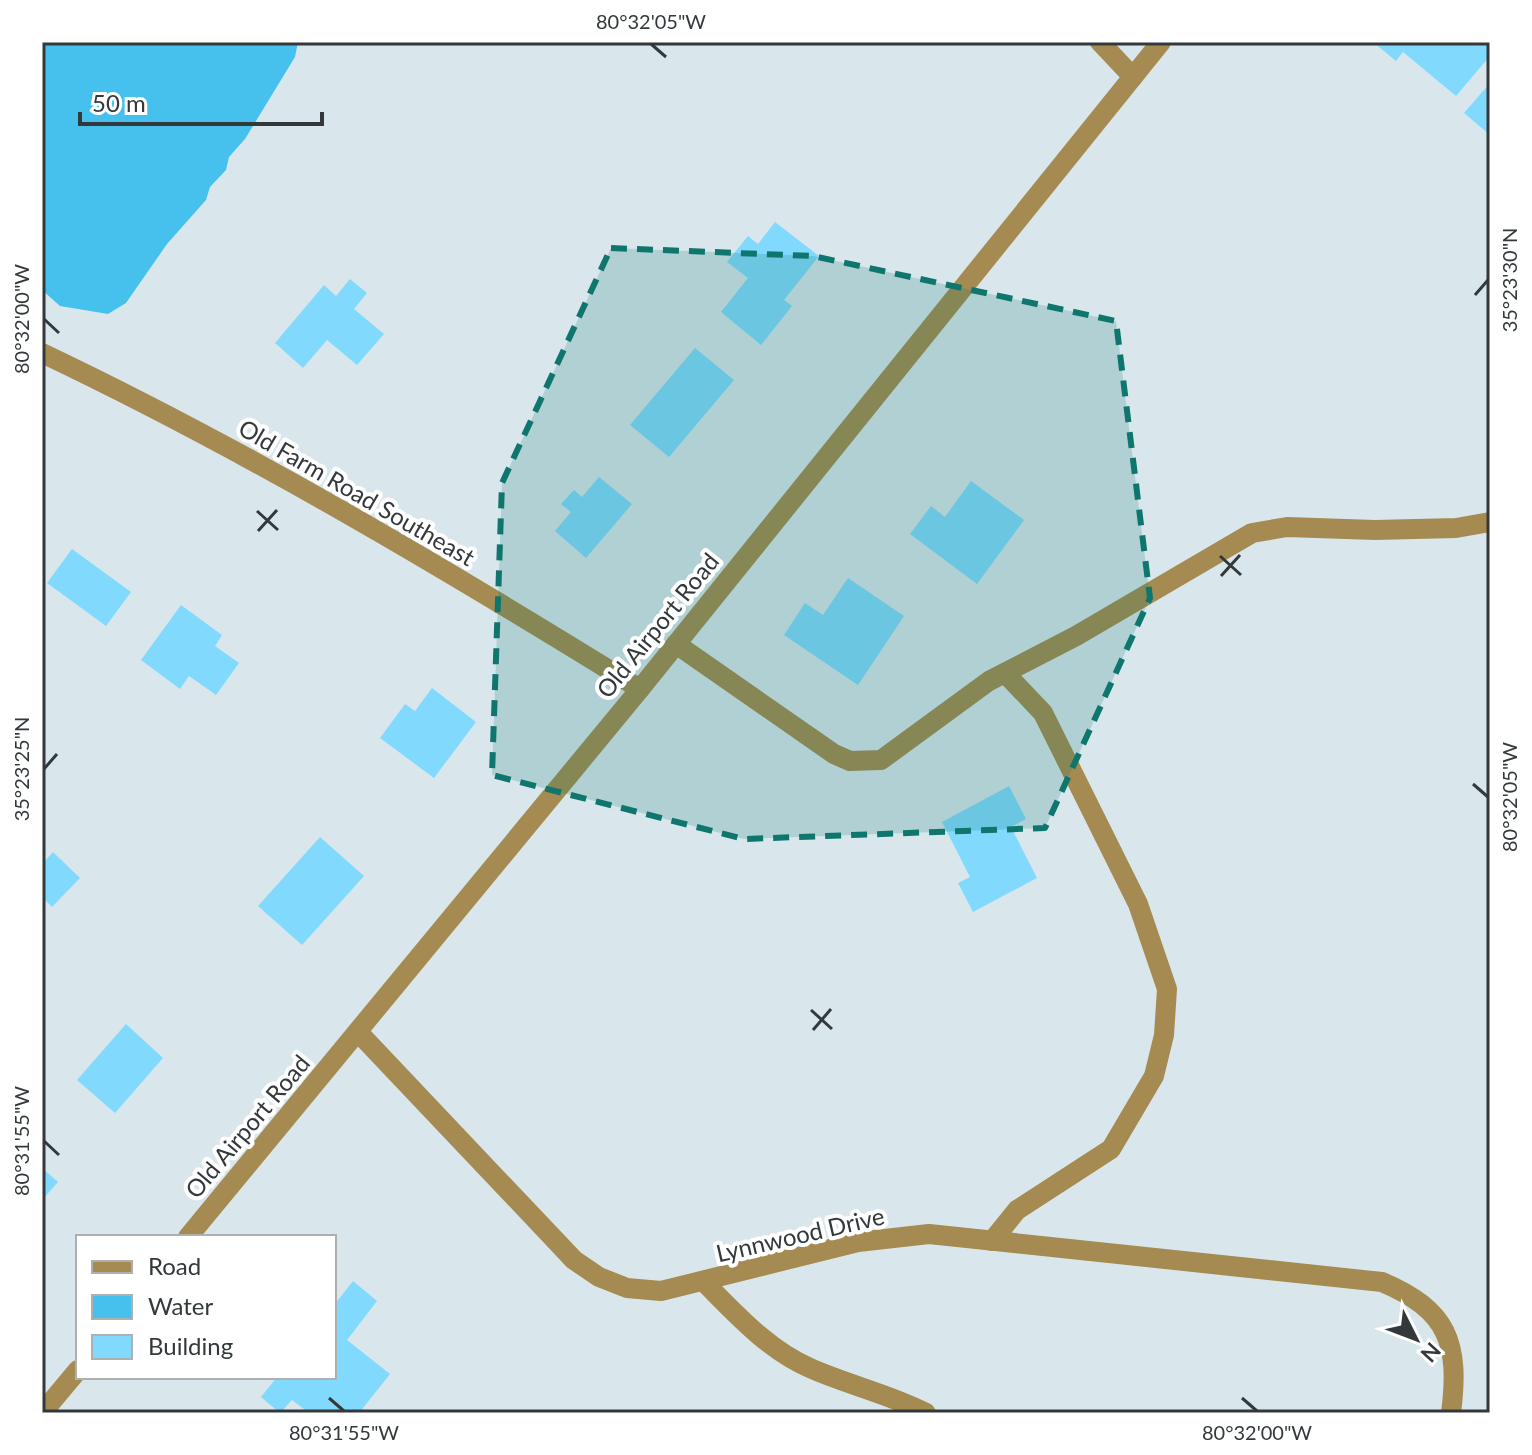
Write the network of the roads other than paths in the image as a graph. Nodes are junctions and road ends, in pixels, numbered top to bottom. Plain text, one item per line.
1 (1100, 42) edge
2 (1161, 42) edge
3 (1133, 77) junction
4 (42, 353) edge
5 (1490, 522) edge
6 (676, 644) junction
7 (1005, 673) junction
8 (640, 689) junction
9 (358, 1032) junction
10 (190, 1235) edge
11 (992, 1241) junction
12 (704, 1282) junction
13 (76, 1372) edge
14 (42, 1413) edge
15 (926, 1413) edge
16 (1451, 1413) edge

1 - 3 street
2 - 3 street, Old Airport Road
3 - 6 street, Old Airport Road
4 - 8 street, Old Farm Road Southeast
5 - 7 street
6 - 7 street
6 - 8 street, Old Airport Road
7 - 11 street
8 - 9 street, Old Airport Road
9 - 10 street, Old Airport Road
9 - 12 street, Lynnwood Drive
11 - 12 street, Lynnwood Drive
11 - 16 street, Lynnwood Drive
12 - 15 street
13 - 14 street

